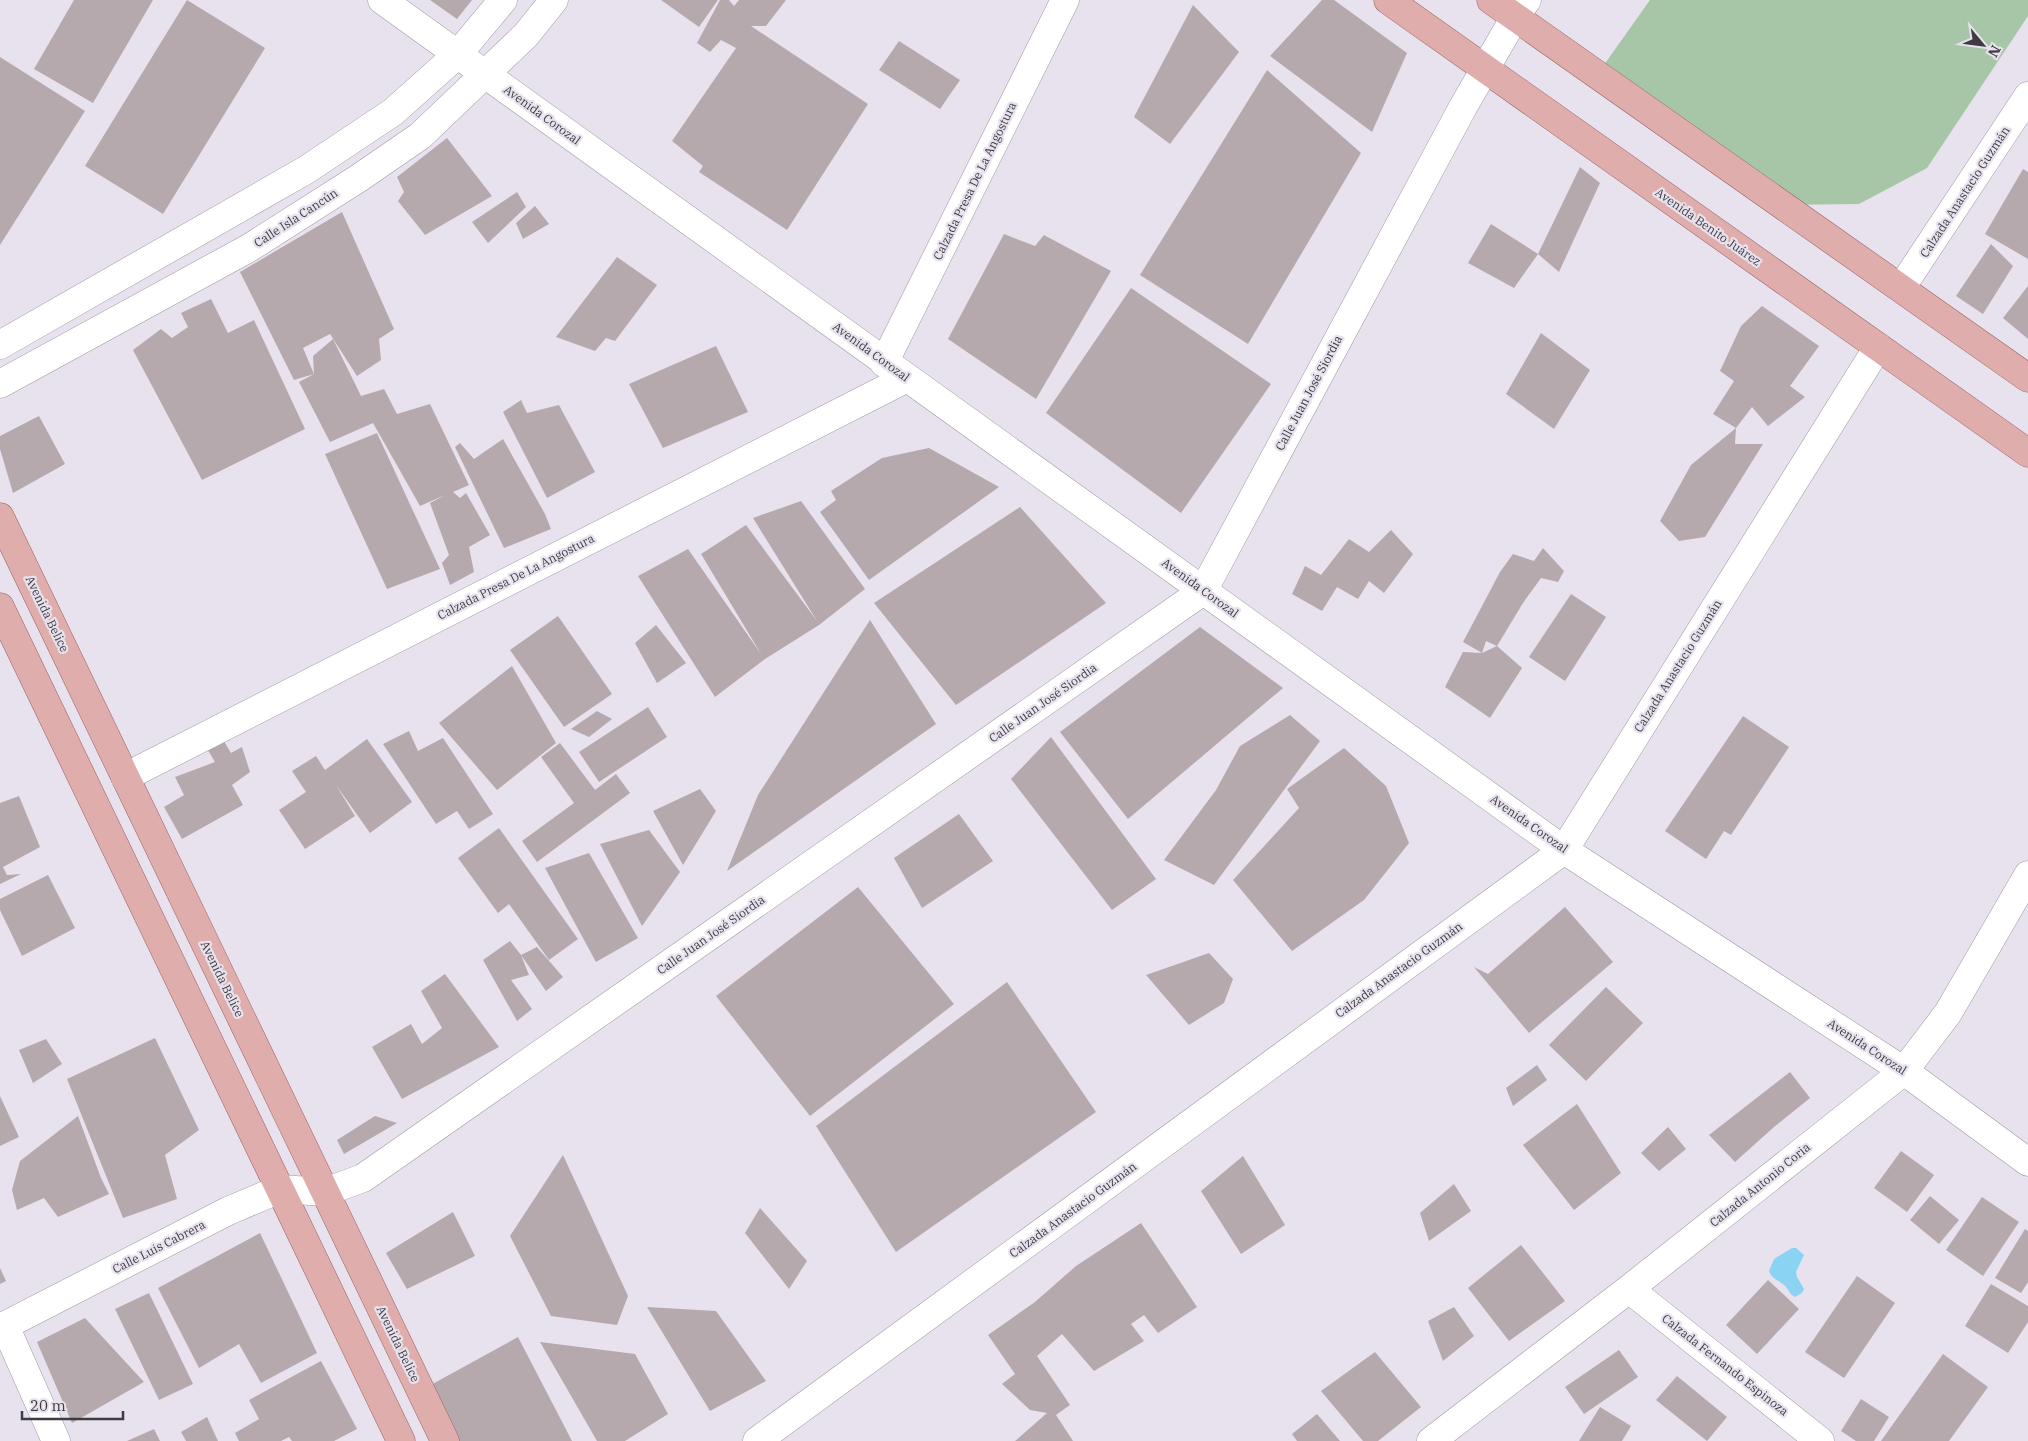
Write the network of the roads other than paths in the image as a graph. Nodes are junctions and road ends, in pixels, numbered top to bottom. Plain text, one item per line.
1 (382, 0) edge
2 (503, 0) edge
3 (554, 0) edge
4 (1065, 0) edge
5 (1388, 0) edge
6 (1492, 0) edge
7 (1521, 8) edge
8 (458, 54) junction
9 (1485, 69) junction
10 (486, 74) junction
11 (2028, 96) edge
12 (1901, 288) junction
13 (0, 345) edge
14 (1878, 347) junction
15 (884, 363) junction
16 (907, 378) junction
17 (2028, 378) edge
18 (0, 384) edge
19 (2028, 454) edge
20 (0, 517) edge
21 (1203, 591) junction
22 (0, 608) edge
23 (125, 777) junction
24 (1564, 850) junction
25 (2028, 875) edge
26 (1904, 1071) junction
27 (2028, 1162) edge
28 (280, 1188) junction
29 (325, 1192) junction
30 (1629, 1289) junction
31 (2, 1327) edge
32 (56, 1441) edge
33 (401, 1441) edge
34 (445, 1441) edge
35 (757, 1441) edge
36 (1431, 1441) edge
37 (1820, 1441) edge

1 - 8 street, Avenida Corozal
2 - 8 street
3 - 10 street, Calle Isla Cancún
4 - 15 street, Calzada Presa De La Angostura
5 - 9 main road, Avenida Benito Juárez
6 - 7 main road
7 - 9 street, Calle Juan José Siordia
7 - 12 main road
8 - 10 street, Avenida Corozal
8 - 13 street
9 - 14 main road, Avenida Benito Juárez
9 - 21 street, Calle Juan José Siordia
10 - 15 street, Avenida Corozal
10 - 18 street, Calle Isla Cancún
11 - 12 street, Calzada Anastacio Guzmán
12 - 17 main road
14 - 19 main road, Avenida Benito Juárez
14 - 24 street, Calzada Anastacio Guzmán
15 - 16 street, Avenida Corozal
16 - 21 street, Avenida Corozal
16 - 23 street, Calzada Presa De La Angostura
20 - 23 main road, Avenida Belice
21 - 24 street, Avenida Corozal
21 - 29 street, Calle Juan José Siordia
22 - 28 main road
23 - 29 main road, Avenida Belice
24 - 26 street, Avenida Corozal
24 - 35 street, Calzada Anastacio Guzmán
25 - 26 street, Calzada Antonio Coria
26 - 27 street, Avenida Corozal
26 - 30 street, Calzada Antonio Coria
28 - 29 street, Calle Luis Cabrera
28 - 31 street, Calle Luis Cabrera
28 - 33 main road
29 - 34 main road, Avenida Belice
30 - 36 street, Calzada Antonio Coria
30 - 37 street, Calzada Fernando Espinoza
31 - 32 street

